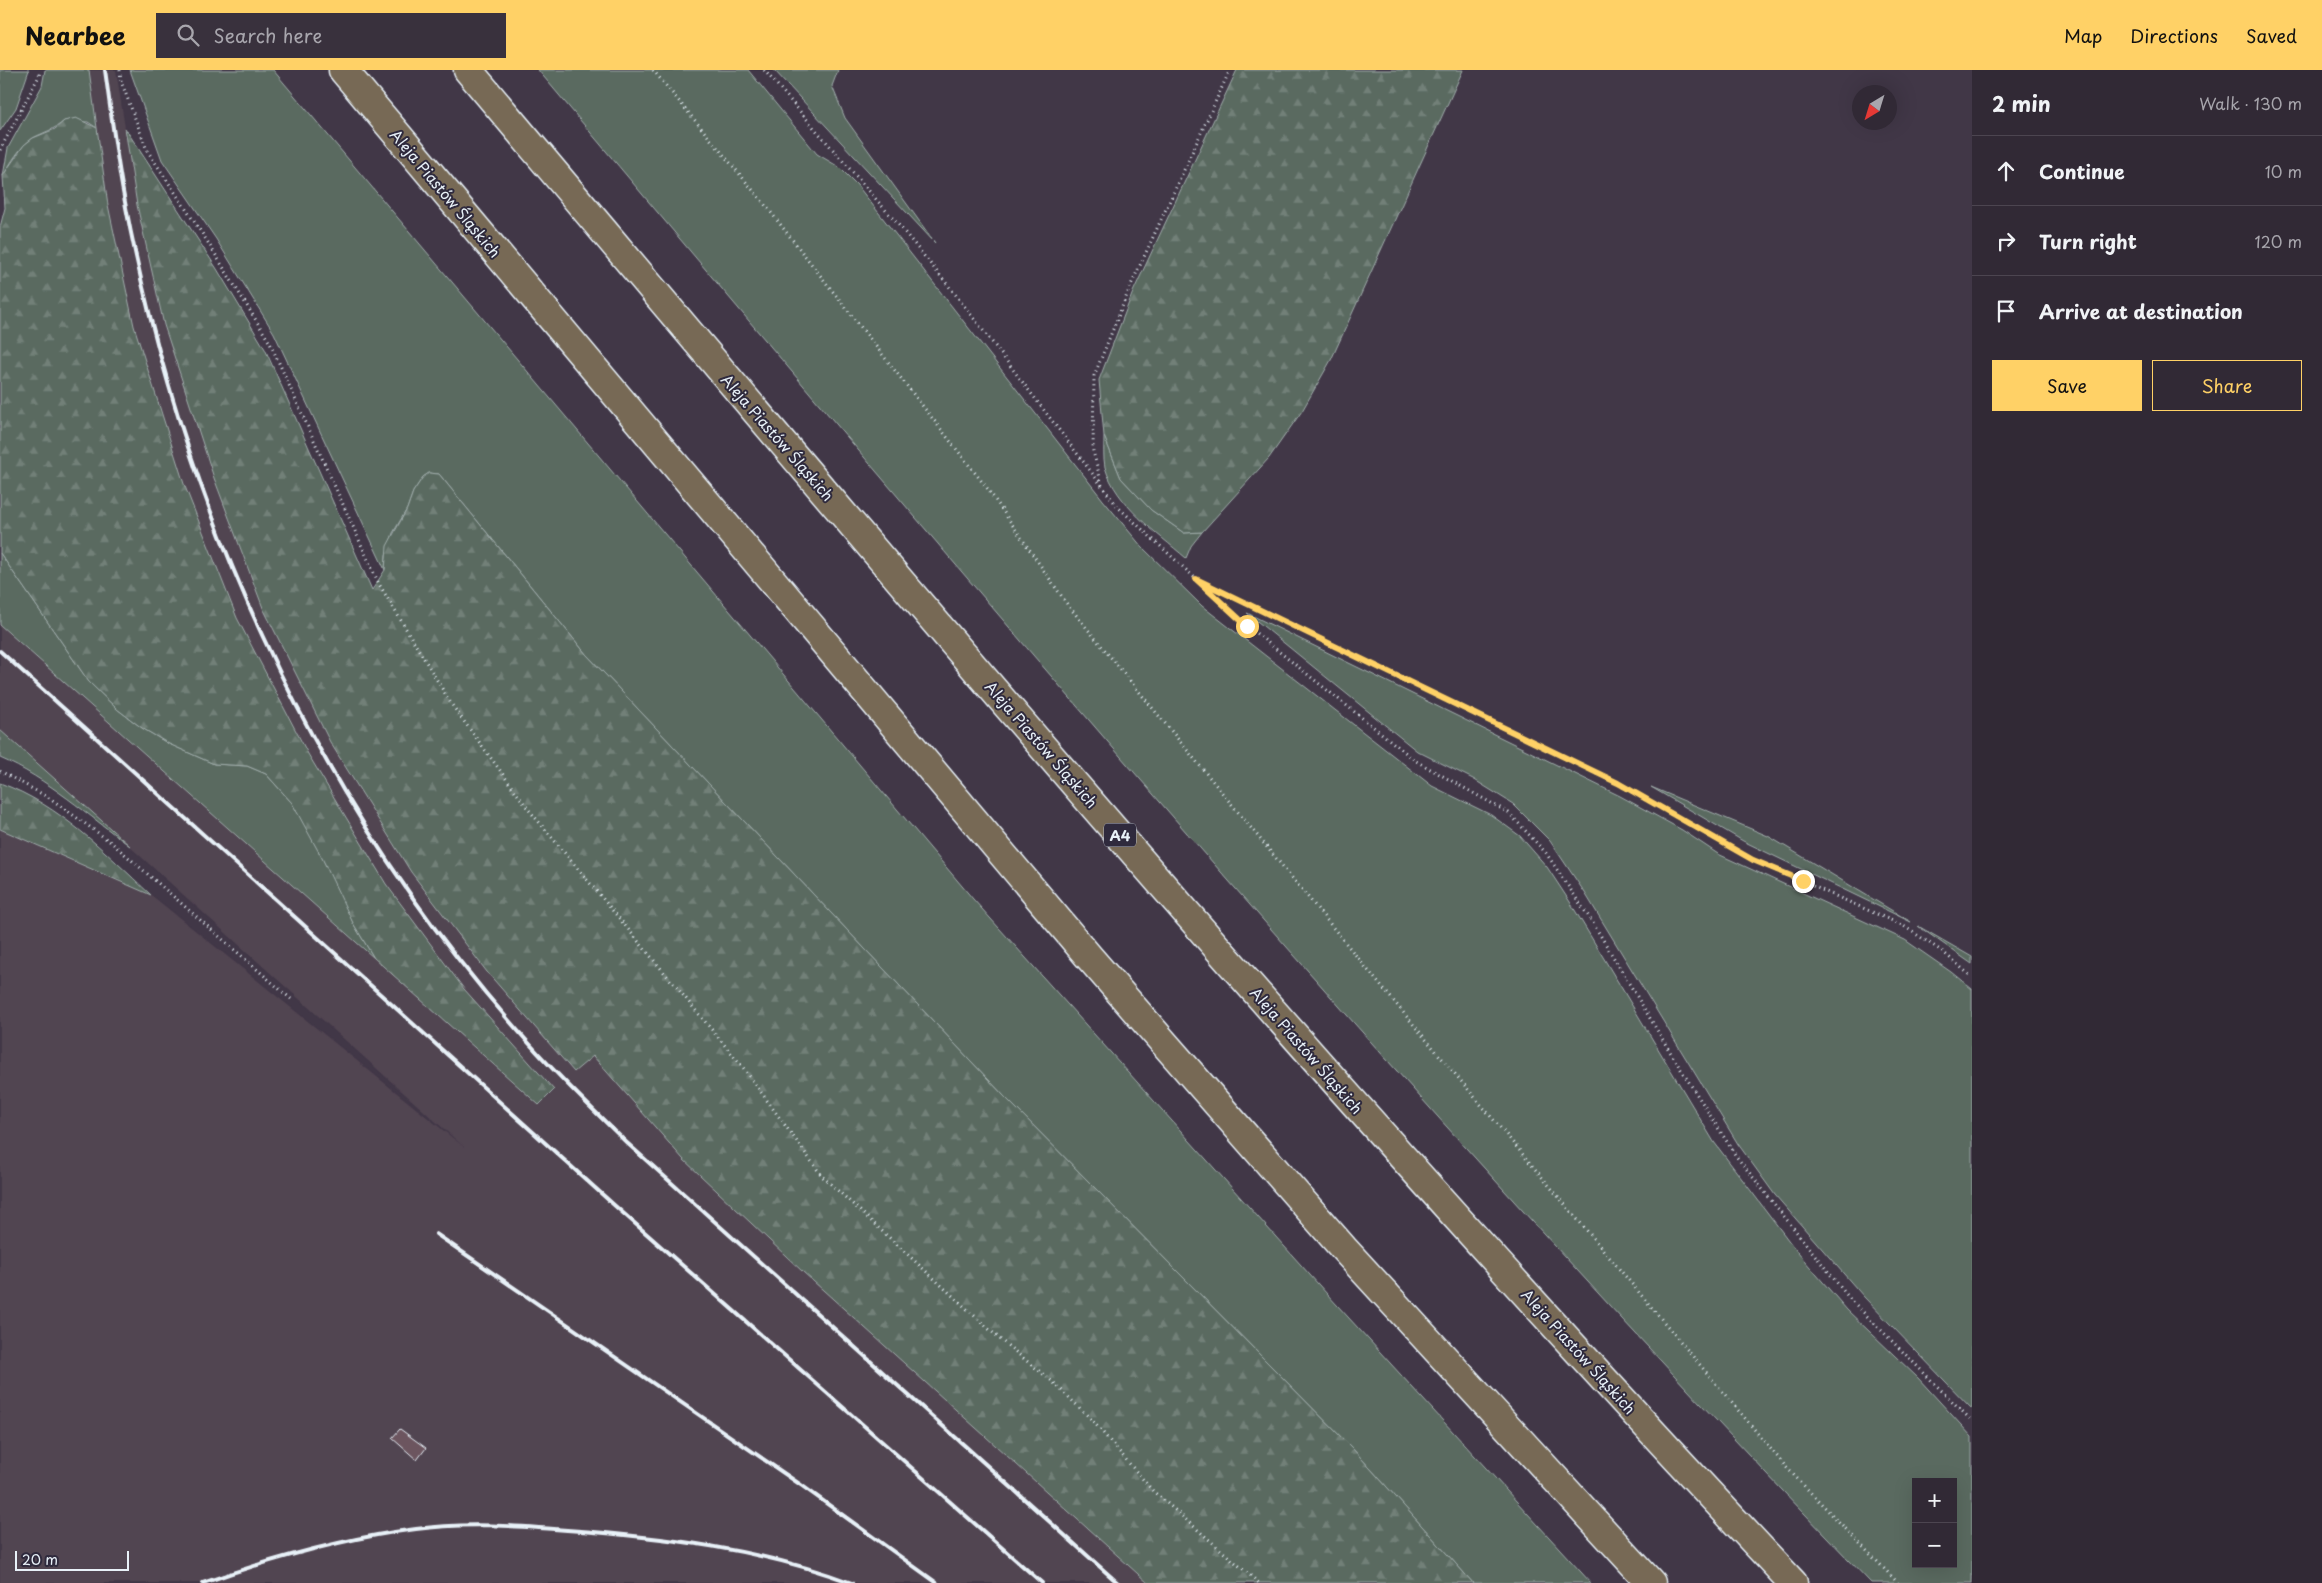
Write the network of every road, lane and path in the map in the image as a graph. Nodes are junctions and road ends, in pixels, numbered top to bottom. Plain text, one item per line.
1 (40, 70) edge
2 (120, 70) edge
3 (343, 70) edge
4 (468, 70) edge
5 (653, 70) edge
6 (764, 70) edge
7 (1230, 70) edge
8 (0, 150) edge
9 (1102, 487) junction
10 (1196, 579) junction
11 (0, 771) edge
12 (1972, 977) edge
13 (291, 1000) dead end
14 (1972, 1421) edge
15 (1259, 1583) edge
16 (1651, 1583) edge
17 (1793, 1583) edge
18 (1898, 1583) edge

1 - 8 path
2 - 15 path
3 - 16 highway, Aleja Piastów Śląskich
4 - 17 highway, Aleja Piastów Śląskich / A4
5 - 18 path
6 - 9 path
7 - 9 path
9 - 10 path
10 - 12 path
10 - 14 path
11 - 13 path

